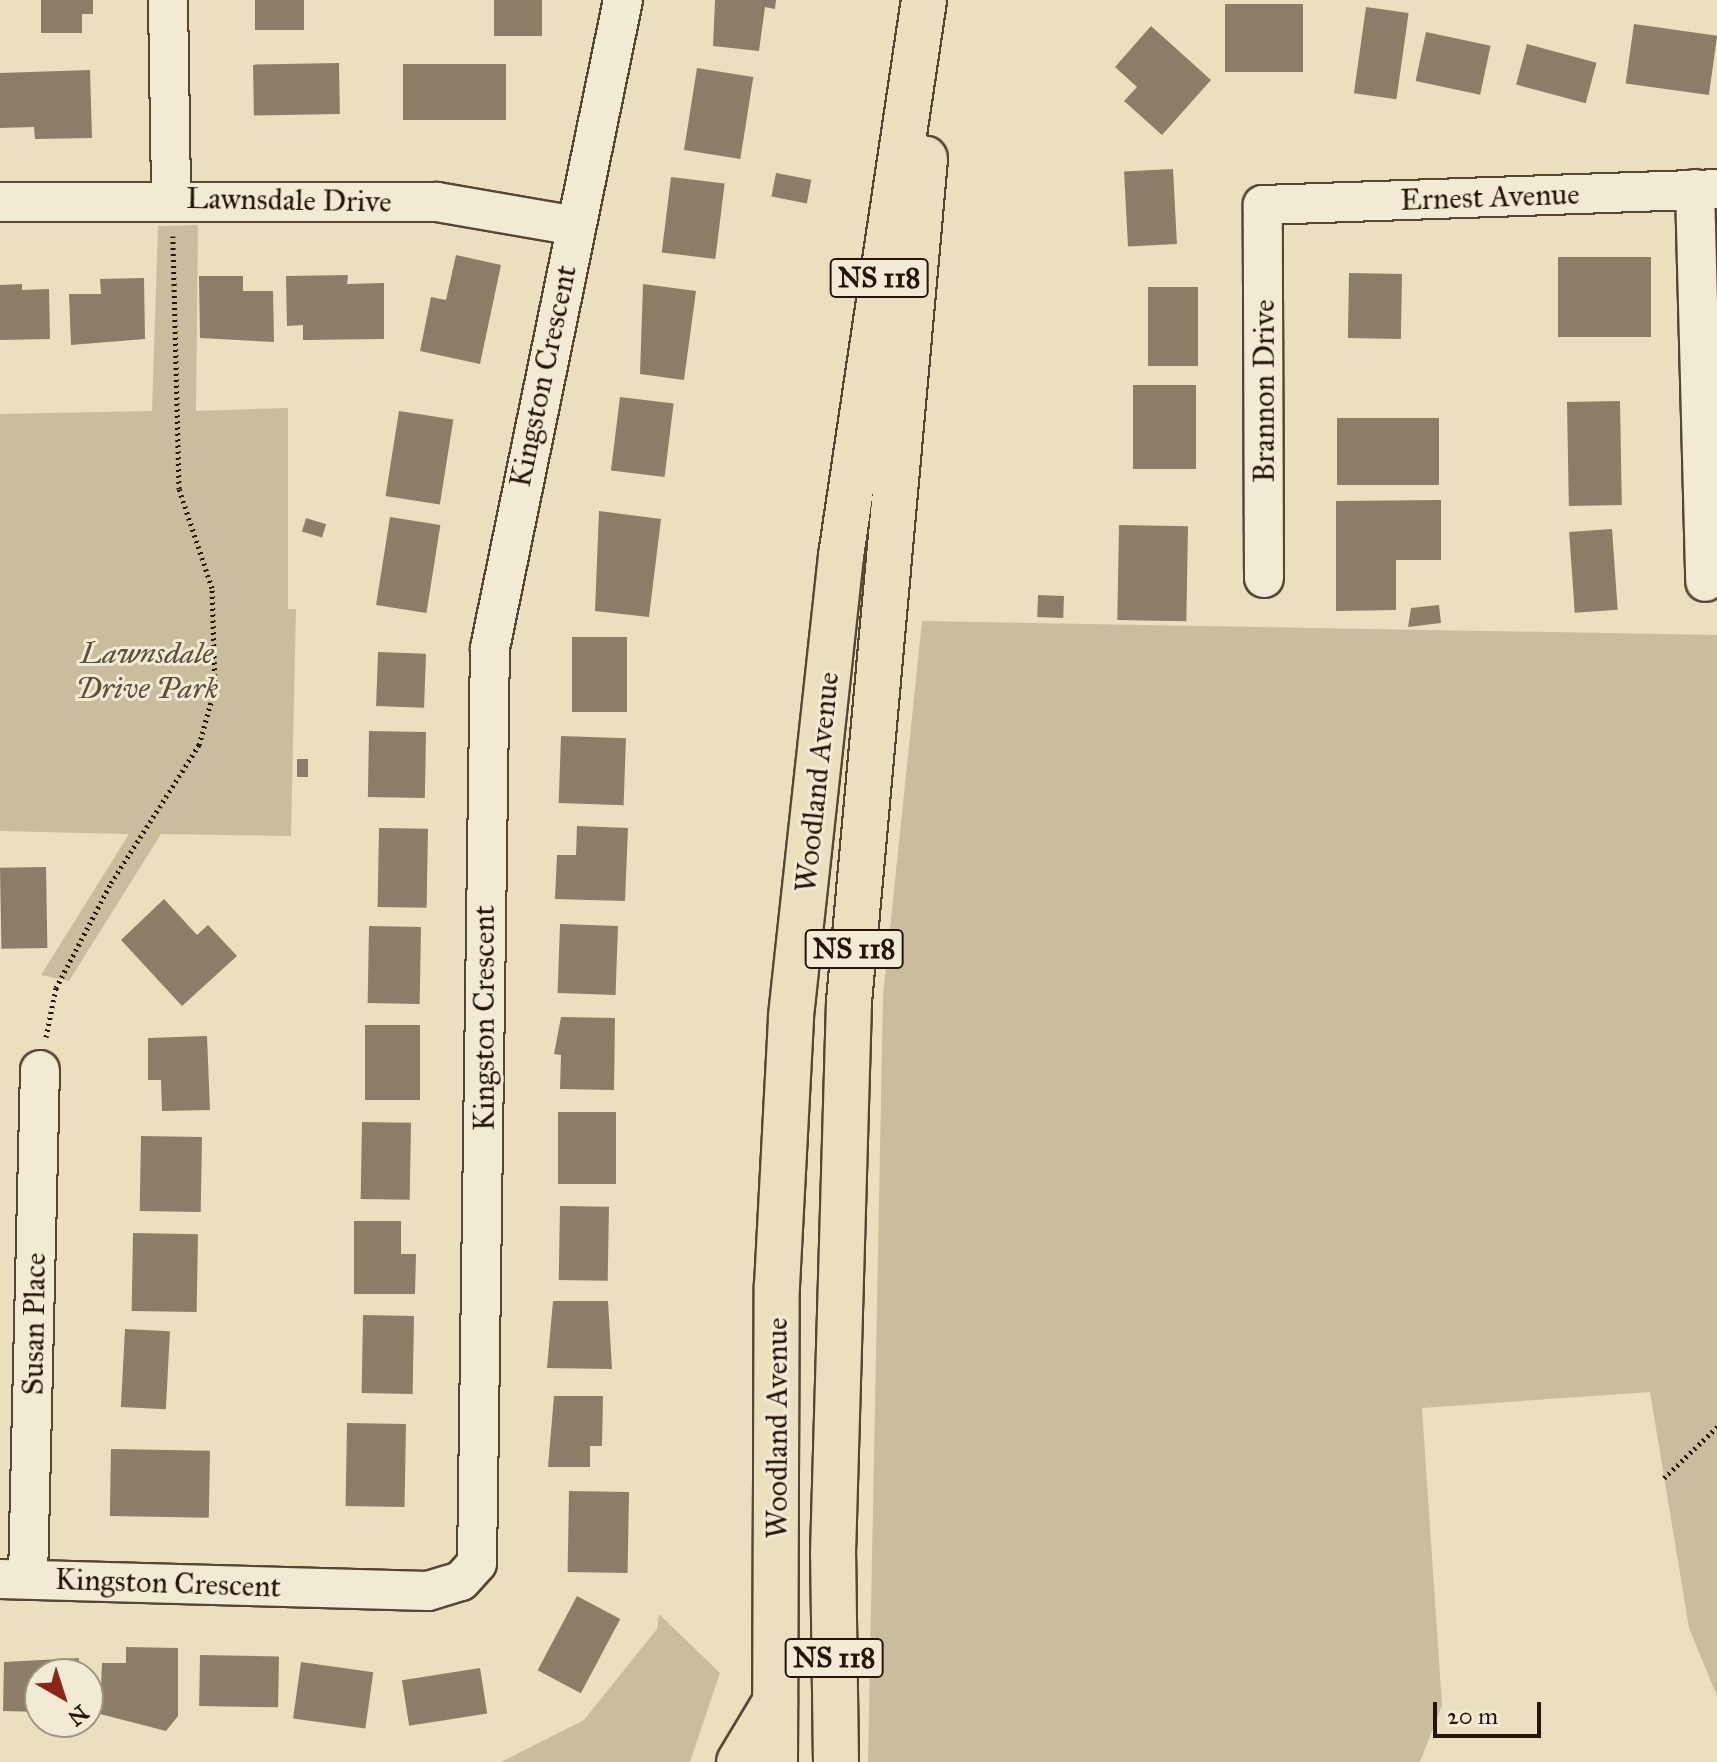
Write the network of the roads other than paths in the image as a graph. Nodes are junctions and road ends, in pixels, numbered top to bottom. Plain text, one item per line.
1 (168, 0) edge
2 (623, 0) edge
3 (924, 0) edge
4 (937, 0) edge
5 (1706, 189) edge
6 (171, 198) junction
7 (0, 202) edge
8 (1263, 205) joint
9 (576, 226) junction
10 (1264, 578) dead end
11 (1705, 582) dead end
12 (40, 1070) road end
13 (14, 1579) edge
14 (776, 1700) junction
15 (739, 1762) edge
16 (775, 1762) edge
17 (836, 1762) edge

1 - 6 street
2 - 9 street, Kingston Crescent
3 - 14 main road, Woodland Avenue / NS 118
4 - 17 main road, Woodland Avenue / NS 118
5 - 8 street, Ernest Avenue
5 - 11 street
6 - 7 street, Lawnsdale Drive
6 - 9 street, Lawnsdale Drive
8 - 10 street, Brannon Drive
9 - 13 street, Kingston Crescent
12 - 13 street, Susan Place
14 - 15 main road
14 - 16 main road, Woodland Avenue / NS 118

